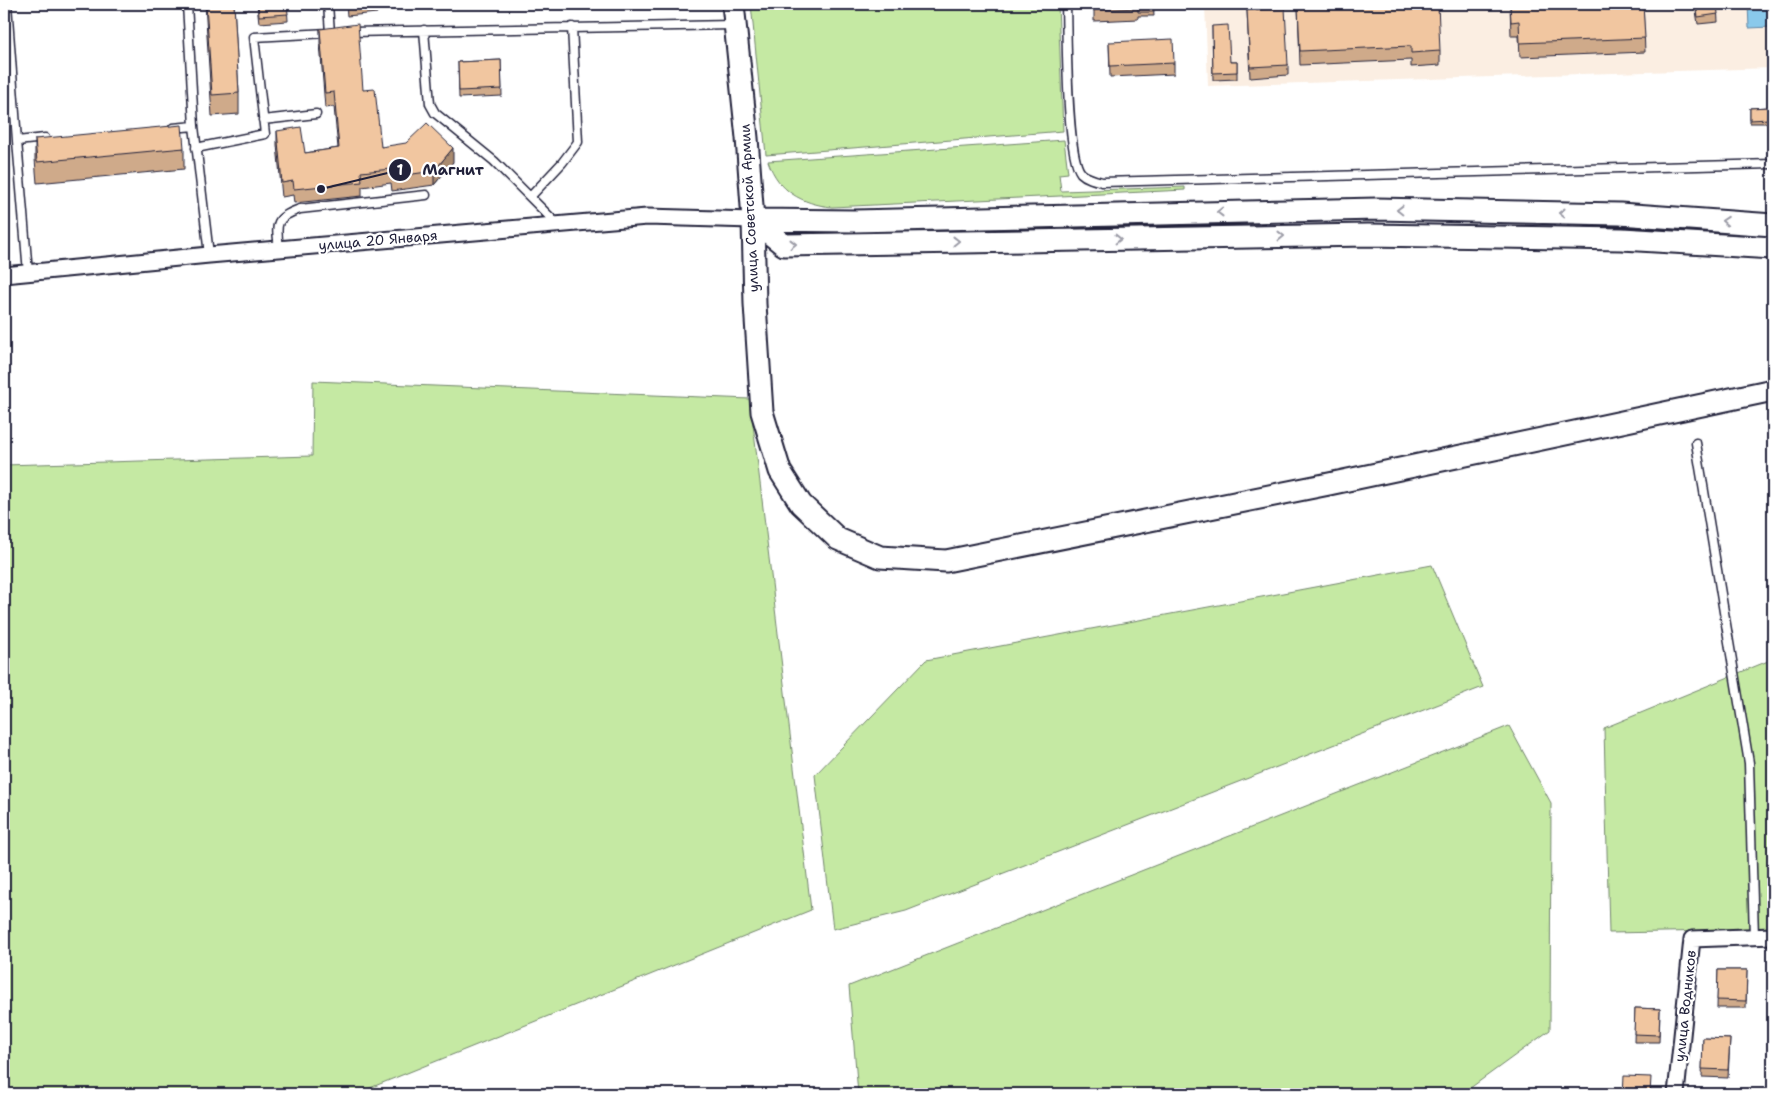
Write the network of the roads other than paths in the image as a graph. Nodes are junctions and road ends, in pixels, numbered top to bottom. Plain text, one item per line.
1 (7, 4) edge
2 (187, 4) edge
3 (328, 4) edge
4 (733, 4) edge
5 (1066, 4) edge
6 (1252, 4) edge
7 (1253, 20) edge
8 (735, 25) junction
9 (572, 27) junction
10 (424, 30) junction
11 (330, 33) junction
12 (316, 114) dead end
13 (263, 120) junction
14 (194, 126) junction
15 (164, 128) edge
16 (56, 137) edge
17 (17, 141) junction
18 (196, 148) junction
19 (1773, 164) edge
20 (426, 195) dead end
21 (531, 196) junction
22 (753, 220) junction
23 (557, 224) junction
24 (1773, 225) edge
25 (280, 248) junction
26 (1773, 248) edge
27 (209, 255) junction
28 (28, 273) junction
29 (4, 275) edge
30 (1773, 390) edge
31 (1696, 443) dead end
32 (1773, 936) edge
33 (1754, 937) junction
34 (1676, 1094) edge

1 - 17 lane
2 - 14 lane
3 - 11 lane
4 - 8 main road, улица Советской Армии
5 - 19 lane
6 - 7 lane
8 - 9 lane
8 - 22 main road, улица Советской Армии
9 - 10 lane
9 - 21 lane
10 - 11 lane
10 - 21 lane
11 - 13 lane
12 - 13 lane
13 - 18 lane
14 - 15 lane
14 - 18 lane
16 - 17 lane
17 - 28 lane
18 - 27 lane
20 - 25 lane
21 - 23 lane
22 - 23 street, улица 20 Января
24 -> 22 main road
22 -> 26 main road
22 - 30 main road, улица Советской Армии
23 - 25 street, улица 20 Января
25 - 27 street, улица 20 Января
27 - 28 street, улица 20 Января
28 - 29 street, улица 20 Января
31 - 33 lane
32 - 33 street, улица Водников
33 - 34 street, улица Водников

